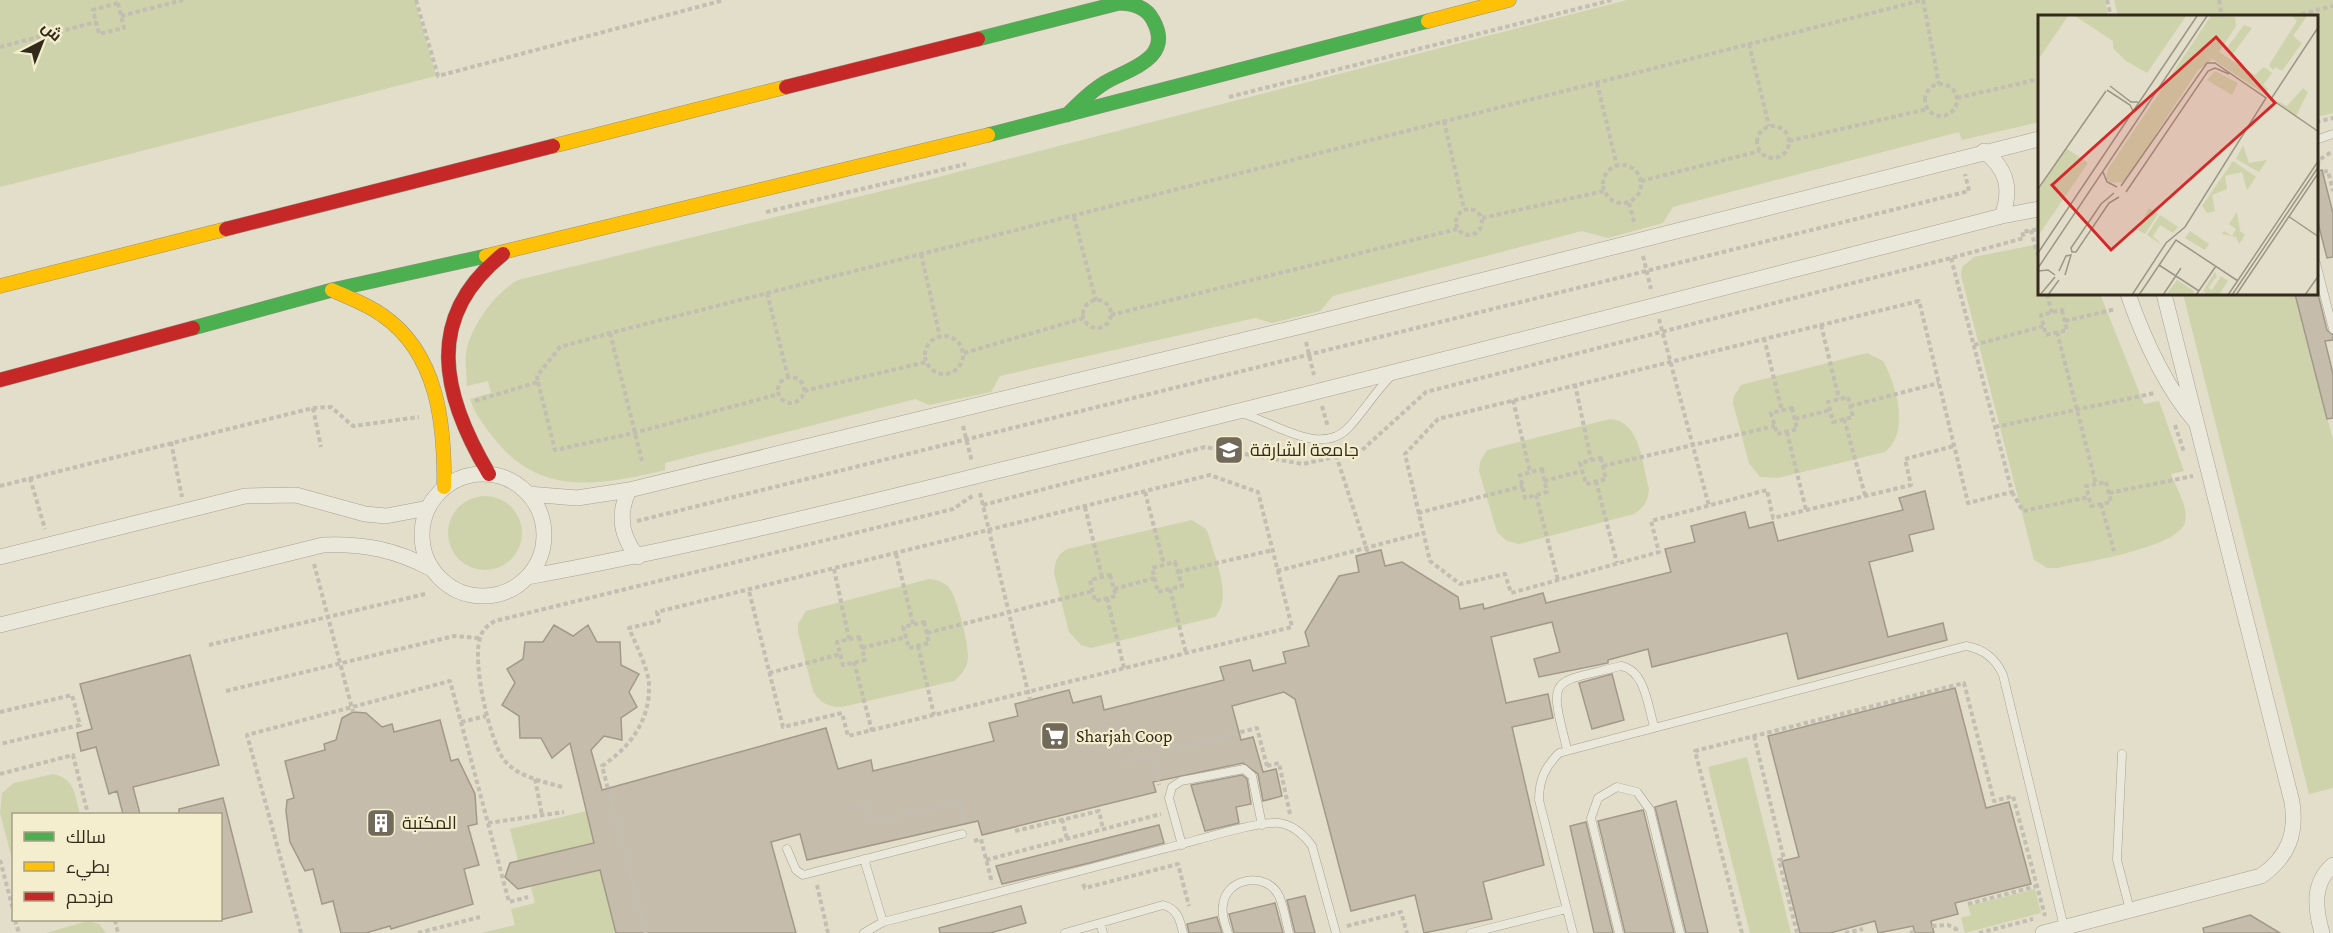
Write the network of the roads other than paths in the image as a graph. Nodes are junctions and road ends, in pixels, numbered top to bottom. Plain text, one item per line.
1 (1509, 0) edge
2 (1124, 2) edge
3 (1066, 116) junction
4 (2333, 135) edge
5 (2038, 139) edge
6 (2318, 139) edge
7 (1984, 151) junction
8 (2038, 209) edge
9 (2002, 216) junction
10 (507, 251) junction
11 (2318, 271) edge
12 (0, 286) edge
13 (332, 290) junction
14 (2129, 296) edge
15 (2165, 296) edge
16 (2333, 329) edge
17 (432, 342) junction
18 (1395, 373) junction
19 (0, 380) edge
20 (459, 412) junction
21 (1237, 412) junction
22 (441, 418) junction
23 (2199, 426) junction
24 (489, 474) junction
25 (444, 487) junction
26 (629, 490) junction
27 (528, 494) junction
28 (428, 508) junction
29 (0, 557) edge
30 (638, 557) junction
31 (432, 569) junction
32 (527, 577) junction
33 (0, 625) edge
34 (1654, 726) junction
35 (1566, 749) junction
36 (2122, 754) dead end
37 (1262, 825) junction
38 (962, 834) dead end
39 (1182, 844) junction
40 (787, 849) dead end
41 (864, 859) junction
42 (2333, 865) edge
43 (1566, 909) junction
44 (2130, 910) junction
45 (883, 922) junction
46 (1100, 923) junction
47 (2064, 927) junction
48 (1336, 931) edge
49 (864, 933) edge
50 (1065, 933) edge
51 (1102, 933) edge
52 (1183, 933) edge
53 (1228, 933) edge
54 (1289, 933) edge
55 (1472, 933) edge
56 (1573, 933) edge
57 (1619, 933) edge
58 (1680, 933) edge
59 (2043, 933) edge
60 (2322, 933) edge

1 - 3 street
2 - 3 street
2 - 12 street
3 - 10 street
4 - 6 lane
5 - 7 street
7 - 9 street
7 - 26 street
8 - 9 street
9 - 18 street
10 - 13 street
10 - 17 street
11 - 16 lane
13 - 17 street
13 - 19 street
14 - 23 street
15 - 23 street
17 - 20 street
17 - 22 street
18 - 21 street
18 - 21 lane
20 - 22 street
20 - 24 street
21 - 30 street
22 - 25 street
23 - 44 street
24 - 25 street
24 - 27 street
25 - 28 street
26 - 27 street
26 - 30 street
27 - 32 street
28 - 29 street
28 - 31 street
30 - 32 street
31 - 32 street
31 - 33 street
34 - 35 lane
34 - 35 lane
34 - 47 lane
35 - 43 lane
36 - 44 lane
37 - 39 lane
37 - 39 lane
37 - 48 lane
38 - 41 lane
39 - 45 lane
40 - 41 lane
41 - 45 lane
42 - 60 street
43 - 55 lane
43 - 56 lane
44 - 47 street
45 - 49 lane
46 - 50 lane
46 - 51 lane
46 - 52 lane
47 - 59 street
53 - 54 lane
57 - 58 lane

